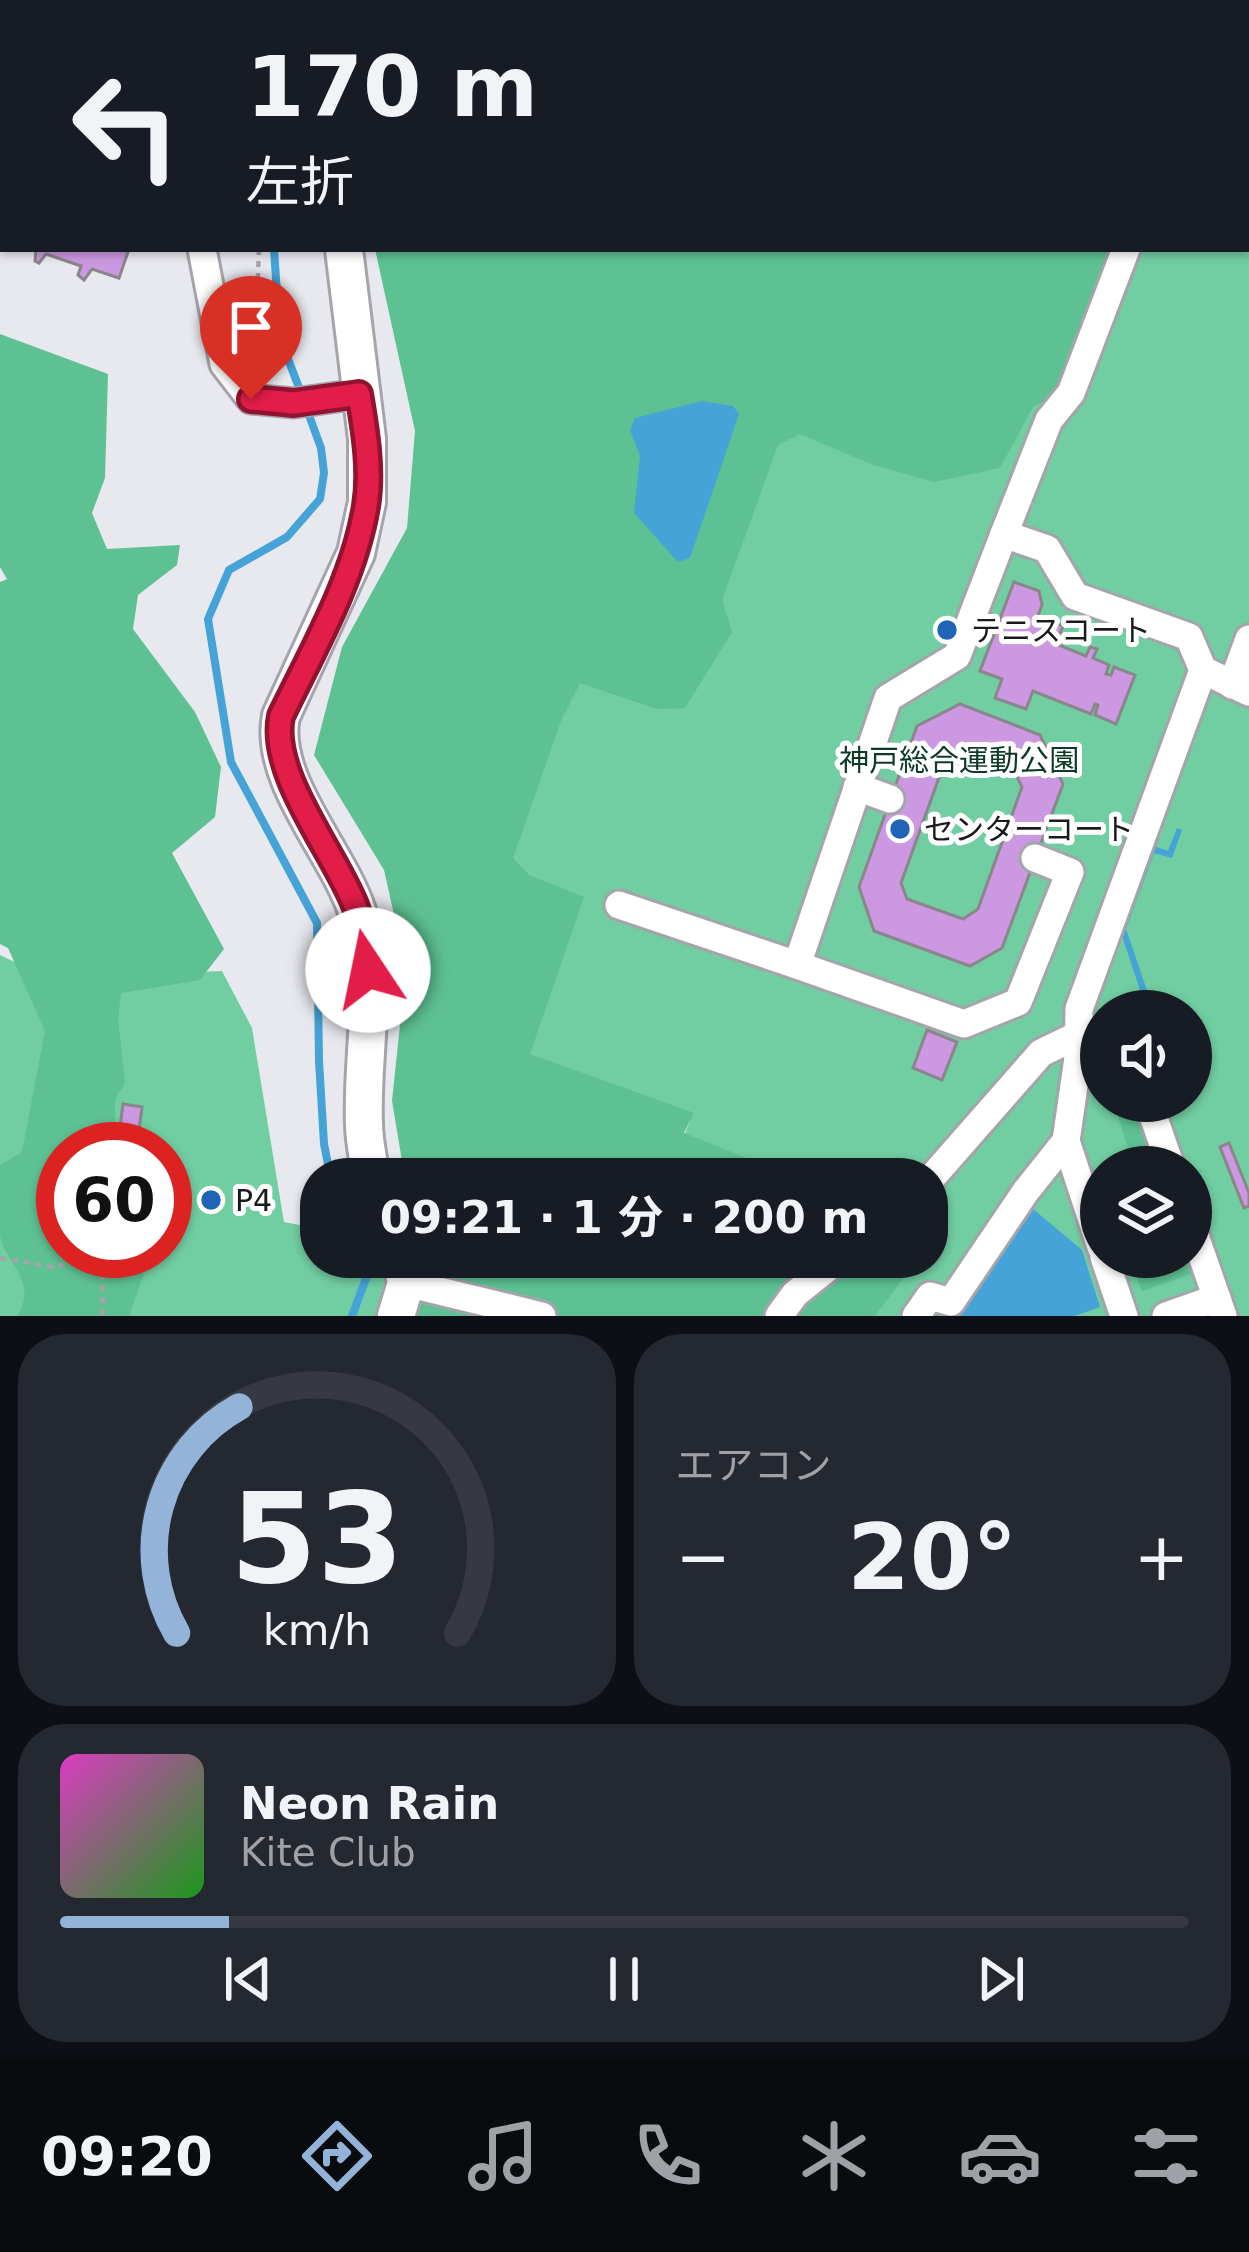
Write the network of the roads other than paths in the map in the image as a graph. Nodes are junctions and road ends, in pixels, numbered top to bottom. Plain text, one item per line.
1 (203, 252) edge
2 (344, 252) edge
3 (1125, 252) edge
4 (350, 395) junction
5 (1004, 534) junction
6 (1249, 639) edge
7 (1203, 670) junction
8 (1240, 688) edge
9 (857, 787) junction
10 (890, 799) dead end
11 (1035, 858) dead end
12 (619, 905) dead end
13 (797, 964) junction
14 (1086, 990) edge
15 (1080, 1051) edge
16 (1080, 1078) edge
17 (1066, 1141) junction
18 (368, 1158) edge
19 (948, 1159) edge
20 (1080, 1183) edge
21 (815, 1278) edge
22 (1111, 1278) edge
23 (1210, 1278) edge
24 (401, 1285) edge
25 (1220, 1307) edge
26 (542, 1316) edge
27 (779, 1316) edge
28 (916, 1316) edge
29 (1124, 1316) edge
30 (1166, 1316) edge

1 - 4 street
2 - 4 main road
3 - 5 street
4 - 18 main road
5 - 7 street
5 - 9 street
6 - 8 street
7 - 8 street
7 - 14 street
9 - 10 street
9 - 13 street
11 - 13 street
12 - 13 street
15 - 19 street
16 - 17 street
17 - 20 street
17 - 28 street
21 - 27 street
22 - 29 street
23 - 25 street
24 - 26 street
25 - 30 street

